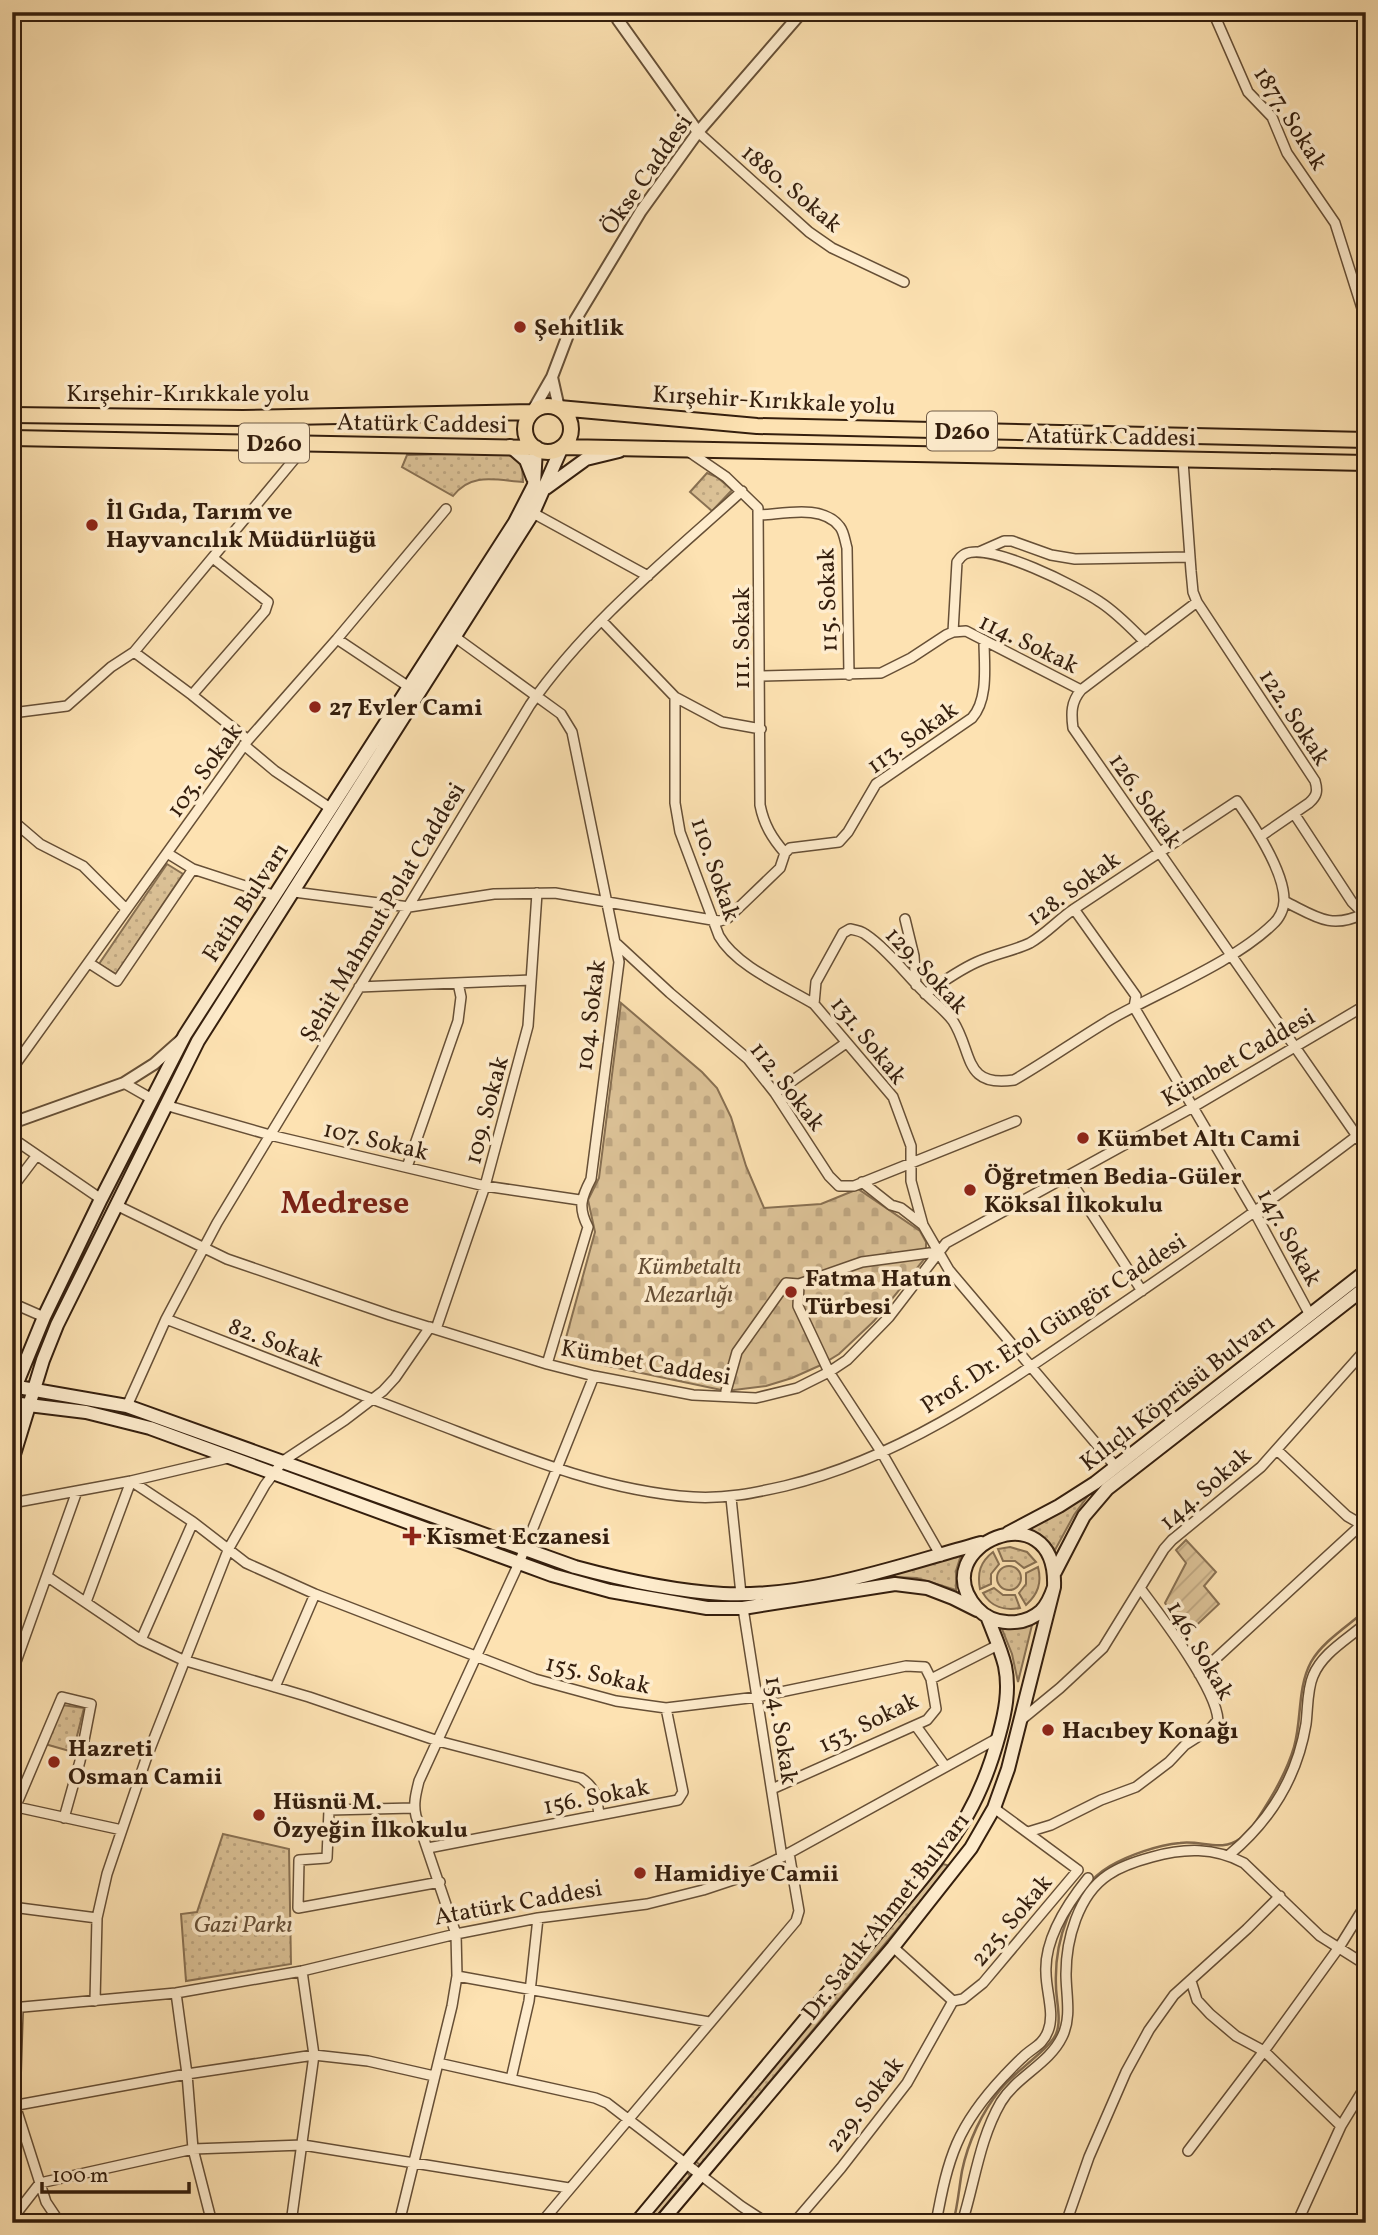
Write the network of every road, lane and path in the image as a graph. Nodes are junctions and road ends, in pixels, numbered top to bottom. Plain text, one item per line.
1 (615, 12) edge
2 (802, 12) edge
3 (1213, 12) edge
4 (698, 132) junction
5 (904, 282) dead end
6 (1366, 321) edge
7 (552, 377) junction
8 (559, 408) junction
9 (532, 412) junction
10 (12, 415) edge
11 (12, 438) edge
12 (1366, 440) edge
13 (307, 443) junction
14 (509, 446) junction
15 (562, 447) junction
16 (537, 448) junction
17 (632, 449) junction
18 (686, 450) junction
19 (1183, 461) junction
20 (1366, 463) edge
21 (540, 486) junction
22 (742, 491) junction
23 (446, 509) dead end
24 (533, 513) junction
25 (759, 515) junction
26 (977, 552) junction
27 (1190, 557) junction
28 (213, 558) junction
29 (648, 576) junction
30 (1197, 602) junction
31 (602, 621) junction
32 (953, 632) junction
33 (455, 637) junction
34 (337, 639) junction
35 (984, 640) junction
36 (1145, 642) junction
37 (134, 652) junction
38 (849, 675) junction
39 (760, 676) junction
40 (409, 687) junction
41 (1081, 690) junction
42 (192, 695) junction
43 (537, 695) junction
44 (675, 697) junction
45 (12, 713) edge
46 (761, 729) junction
47 (246, 742) junction
48 (330, 808) junction
49 (1295, 815) junction
50 (12, 820) edge
51 (1261, 836) junction
52 (1159, 850) junction
53 (167, 853) junction
54 (785, 853) junction
55 (193, 869) junction
56 (294, 892) junction
57 (537, 893) junction
58 (273, 895) junction
59 (1284, 901) junction
60 (608, 902) junction
61 (409, 907) junction
62 (127, 909) junction
63 (1074, 909) junction
64 (1364, 915) edge
65 (905, 919) dead end
66 (712, 920) junction
67 (850, 929) joint
68 (617, 944) junction
69 (1232, 955) junction
70 (89, 963) junction
71 (531, 980) junction
72 (458, 983) junction
73 (916, 985) junction
74 (359, 987) junction
75 (925, 994) junction
76 (814, 1004) junction
77 (1366, 1004) edge
78 (1134, 1007) junction
79 (186, 1035) junction
80 (846, 1043) junction
81 (1293, 1047) junction
82 (12, 1069) edge
83 (124, 1083) junction
84 (775, 1093) junction
85 (152, 1100) junction
86 (165, 1105) junction
87 (1193, 1107) junction
88 (1016, 1121) dead end
89 (12, 1123) edge
90 (1366, 1129) edge
91 (270, 1135) junction
92 (1356, 1136) junction
93 (12, 1138) edge
94 (1366, 1149) edge
95 (37, 1156) junction
96 (911, 1162) junction
97 (408, 1167) junction
98 (1068, 1177) junction
99 (862, 1182) junction
100 (485, 1186) junction
101 (12, 1188) edge
102 (101, 1199) junction
103 (580, 1200) junction
104 (116, 1205) junction
105 (1254, 1211) junction
106 (923, 1225) junction
107 (203, 1249) junction
108 (937, 1252) junction
109 (1366, 1271) edge
110 (799, 1284) junction
111 (1366, 1287) edge
112 (1142, 1291) junction
113 (12, 1303) edge
114 (1310, 1314) junction
115 (44, 1317) junction
116 (166, 1319) junction
117 (433, 1328) junction
118 (1366, 1349) edge
119 (547, 1364) junction
120 (1030, 1367) junction
121 (829, 1372) junction
122 (594, 1376) junction
123 (13, 1389) edge
124 (34, 1390) junction
125 (726, 1391) dead end
126 (373, 1399) junction
127 (12, 1403) edge
128 (30, 1405) junction
129 (127, 1406) junction
130 (1277, 1450) junction
131 (882, 1453) junction
132 (230, 1457) junction
133 (12, 1461) edge
134 (283, 1461) junction
135 (1116, 1467) junction
136 (556, 1470) junction
137 (273, 1472) junction
138 (131, 1481) junction
139 (77, 1491) junction
140 (731, 1497) junction
141 (12, 1503) edge
142 (193, 1521) junction
143 (1363, 1526) edge
144 (1006, 1533) junction
145 (984, 1542) junction
146 (229, 1548) junction
147 (524, 1550) junction
148 (941, 1556) junction
149 (519, 1563) junction
150 (1055, 1572) junction
151 (47, 1577) junction
152 (1054, 1587) junction
153 (1140, 1588) junction
154 (314, 1594) junction
155 (741, 1594) junction
156 (86, 1602) junction
157 (743, 1608) junction
158 (984, 1614) junction
159 (1366, 1623) edge
160 (141, 1640) junction
161 (998, 1645) junction
162 (17, 1647) edge
163 (477, 1656) junction
164 (183, 1660) junction
165 (12, 1673) edge
166 (1199, 1674) junction
167 (930, 1679) junction
168 (275, 1687) junction
169 (757, 1697) junction
170 (666, 1708) junction
171 (1021, 1720) junction
172 (916, 1726) junction
173 (998, 1738) junction
174 (438, 1741) junction
175 (945, 1766) junction
176 (772, 1788) junction
177 (414, 1808) junction
178 (994, 1808) junction
179 (13, 1809) edge
180 (599, 1815) junction
181 (64, 1818) junction
182 (122, 1830) junction
183 (1028, 1832) junction
184 (428, 1848) junction
185 (785, 1855) junction
186 (1229, 1855) junction
187 (1078, 1870) junction
188 (1088, 1878) junction
189 (440, 1882) junction
190 (1097, 1884) junction
191 (1280, 1896) junction
192 (1366, 1904) edge
193 (12, 1907) edge
194 (97, 1918) junction
195 (538, 1918) junction
196 (456, 1934) junction
197 (1340, 1946) junction
198 (893, 1947) junction
199 (1366, 1965) edge
200 (302, 1971) junction
201 (457, 1976) junction
202 (1191, 1981) junction
203 (530, 1990) junction
204 (176, 1993) junction
205 (95, 2001) junction
206 (953, 2001) junction
207 (15, 2008) edge
208 (709, 2022) junction
209 (1264, 2051) junction
210 (314, 2055) junction
211 (438, 2063) junction
212 (187, 2074) junction
213 (435, 2076) junction
214 (511, 2079) junction
215 (1366, 2085) edge
216 (13, 2105) edge
217 (629, 2118) junction
218 (1341, 2126) junction
219 (303, 2145) junction
220 (193, 2149) junction
221 (1188, 2151) dead end
222 (412, 2162) junction
223 (687, 2163) junction
224 (700, 2175) junction
225 (40, 2183) junction
226 (569, 2188) junction
227 (12, 2218) edge
228 (209, 2222) edge
229 (60, 2223) edge
230 (291, 2223) edge
231 (399, 2223) edge
232 (541, 2223) edge
233 (636, 2223) edge
234 (660, 2223) edge
235 (767, 2223) edge
236 (794, 2223) edge
237 (936, 2223) edge
238 (962, 2223) edge
239 (1066, 2223) edge
240 (1297, 2223) edge

1 - 4 street
2 - 4 street, Ökse Caddesi
3 - 6 street, 1877. Sokak
4 - 5 street, 1880. Sokak
4 - 7 street, Ökse Caddesi
7 - 8 street
7 - 9 street, Ökse Caddesi
8 - 9 highway
8 - 12 highway, Kırşehir-Kırıkkale yolu / D260
8 - 15 highway
9 - 10 highway, Kırşehir-Kırıkkale yolu / D260
9 - 16 highway
11 - 13 highway, Atatürk Caddesi / D260
13 - 14 highway, Atatürk Caddesi / D260
13 - 28 street
14 - 16 highway, Atatürk Caddesi / D260
14 - 21 main road
15 - 16 highway
15 - 17 highway, Atatürk Caddesi / D260
15 - 21 main road, Fatih Bulvarı
16 - 21 main road, Fatih Bulvarı
17 - 18 highway, Atatürk Caddesi / D260
17 - 21 main road
18 - 19 highway, Atatürk Caddesi / D260
18 - 22 street
19 - 20 highway, Atatürk Caddesi / D260
19 - 27 street
21 - 24 main road, Fatih Bulvarı
21 - 40 main road, Fatih Bulvarı
22 - 25 street
22 - 29 street, Şehit Mahmut Polat Caddesi
23 - 34 street, 103. Sokak
24 - 29 street
24 - 33 main road, Fatih Bulvarı
25 - 38 street, 115. Sokak
25 - 39 street, 111. Sokak
26 - 27 street
26 - 32 street
26 - 36 street
27 - 30 street
28 - 37 street
28 - 42 street
29 - 31 street, Şehit Mahmut Polat Caddesi
30 - 36 street
30 - 49 street, 122. Sokak
31 - 43 street, Şehit Mahmut Polat Caddesi
31 - 44 street
32 - 35 street, 114. Sokak
32 - 38 street, 114. Sokak
33 - 43 street, 104. Sokak
33 - 56 main road, Fatih Bulvarı
34 - 40 street
34 - 47 street, 103. Sokak
35 - 41 street, 114. Sokak
35 - 54 street, 113. Sokak
36 - 41 street
37 - 42 street
37 - 45 street
38 - 39 street, 114. Sokak
39 - 46 street, 111. Sokak
40 - 48 main road, Fatih Bulvarı
41 - 52 street, 126. Sokak
42 - 47 street
43 - 60 street, 104. Sokak
43 - 61 street, Şehit Mahmut Polat Caddesi
44 - 46 street
44 - 66 street, 110. Sokak
46 - 54 street, 111. Sokak
47 - 48 street
47 - 53 street, 103. Sokak
48 - 58 main road, Fatih Bulvarı
49 - 51 street, 122. Sokak
49 - 64 street
50 - 62 street
51 - 52 street, 128. Sokak
51 - 59 street
52 - 63 street, 128. Sokak
52 - 69 street, 126. Sokak
53 - 55 street
53 - 62 street, 103. Sokak
54 - 66 street
55 - 58 street
55 - 70 street
56 - 61 street
56 - 86 main road, Fatih Bulvarı
57 - 60 street
57 - 61 street
57 - 71 street, 109. Sokak
58 - 79 main road, Fatih Bulvarı
59 - 64 street
59 - 69 street, 129. Sokak
60 - 66 street
60 - 68 street, 104. Sokak
61 - 74 street, Şehit Mahmut Polat Caddesi
62 - 70 street, 103. Sokak
63 - 75 street, 128. Sokak
63 - 78 street
65 - 73 street
66 - 76 street, 110. Sokak
67 - 73 street, 129. Sokak
67 - 76 street, 131. Sokak
68 - 84 street, 112. Sokak
68 - 103 street, 104. Sokak
69 - 78 street, 129. Sokak
69 - 81 street, 126. Sokak
70 - 82 street, 103. Sokak
71 - 72 street
71 - 100 street, 109. Sokak
72 - 74 street
72 - 97 street
73 - 75 street, 129. Sokak
74 - 91 street, Şehit Mahmut Polat Caddesi
75 - 78 street, 129. Sokak
76 - 80 street, 131. Sokak
77 - 81 street, Kümbet Caddesi
78 - 87 street
79 - 83 street
79 - 85 main road, Fatih Bulvarı
80 - 84 street
80 - 96 street, 131. Sokak
81 - 87 street, Kümbet Caddesi
81 - 92 street, 126. Sokak
83 - 85 street
83 - 89 street
84 - 99 street, 112. Sokak
85 - 102 main road, Fatih Bulvarı
86 - 91 street, 107. Sokak
86 - 104 main road, Fatih Bulvarı
87 - 98 street, Kümbet Caddesi
87 - 105 street, 147. Sokak
88 - 96 street, 112. Sokak
90 - 92 street, Prof. Dr. Erol Güngör Caddesi
91 - 97 street, 107. Sokak
91 - 107 street, Şehit Mahmut Polat Caddesi
92 - 94 street, 126. Sokak
92 - 105 street, Prof. Dr. Erol Güngör Caddesi
93 - 95 street
95 - 101 street
95 - 102 street
96 - 99 street, 112. Sokak
96 - 106 street, 131. Sokak
97 - 100 street, 107. Sokak
98 - 108 street, Kümbet Caddesi
98 - 112 street
99 - 106 street
100 - 103 street, 107. Sokak
100 - 117 street, 109. Sokak
102 - 115 main road, Fatih Bulvarı
103 - 119 street
104 - 107 street, Kümbet Caddesi
104 - 124 main road, Fatih Bulvarı
105 - 112 street, Prof. Dr. Erol Güngör Caddesi
105 - 114 street, 147. Sokak
106 - 108 street
107 - 116 street, Şehit Mahmut Polat Caddesi
107 - 117 street, Kümbet Caddesi
108 - 110 street
108 - 120 street
108 - 121 street, Kümbet Caddesi
109 - 114 main road, Kılıçlı Köprüsü Bulvarı
110 - 121 street
110 - 125 street
111 - 150 main road, Kılıçlı Köprüsü Bulvarı
112 - 120 street, Prof. Dr. Erol Güngör Caddesi
113 - 115 street
114 - 135 main road, Kılıçlı Köprüsü Bulvarı
115 - 123 main road, Fatih Bulvarı
116 - 126 street, 82. Sokak
116 - 129 street, Şehit Mahmut Polat Caddesi
117 - 119 street, Kümbet Caddesi
117 - 126 street, 109. Sokak
118 - 130 street, 144. Sokak
119 - 122 street, Kümbet Caddesi
120 - 131 street, Prof. Dr. Erol Güngör Caddesi
120 - 135 street
121 - 122 street, Kümbet Caddesi
121 - 131 street
122 - 136 street
123 - 124 main road
124 - 128 main road, Fatih Bulvarı
124 - 129 main road
126 - 134 street, 109. Sokak
126 - 136 street, Prof. Dr. Erol Güngör Caddesi
127 - 128 main road
128 - 132 main road
128 - 133 main road, Fatih Bulvarı
129 - 134 main road
130 - 143 street
130 - 153 street, 144. Sokak
131 - 140 street, Prof. Dr. Erol Güngör Caddesi
131 - 148 street
132 - 137 main road
132 - 138 street
134 - 137 street, 109. Sokak
134 - 147 main road
135 - 144 main road, Kılıçlı Köprüsü Bulvarı
136 - 140 street, Prof. Dr. Erol Güngör Caddesi
136 - 147 street
137 - 146 street, 109. Sokak
137 - 149 main road
138 - 139 street
138 - 142 street, 155. Sokak
138 - 156 street
139 - 141 street
139 - 151 street
140 - 155 street
142 - 146 street, 155. Sokak
142 - 160 street
143 - 166 street
144 - 145 main road
144 - 150 main road
145 - 148 main road
145 - 158 main road
146 - 154 street, 155. Sokak
146 - 164 street, 109. Sokak
147 - 149 street
147 - 155 main road
148 - 155 main road
149 - 157 main road
149 - 163 street
150 - 152 main road
151 - 156 street
151 - 162 street
152 - 158 main road
152 - 171 main road, Dr. Sadık Ahmet Bulvarı
153 - 166 street, 146. Sokak
153 - 171 street, 144. Sokak
154 - 163 street, 155. Sokak
154 - 168 street
156 - 160 street
157 - 158 main road
157 - 169 street, 154. Sokak
158 - 161 main road, Dr. Sadık Ahmet Bulvarı
159 - 186 street
160 - 164 street
161 - 167 street
161 - 173 main road, Dr. Sadık Ahmet Bulvarı
162 - 165 street
163 - 170 street, 155. Sokak
163 - 174 street
164 - 168 street
164 - 182 street, 109. Sokak
166 - 183 street, 146. Sokak
167 - 169 street, 153. Sokak
167 - 172 street, 153. Sokak
168 - 174 street
169 - 170 street, 155. Sokak
169 - 176 street, 154. Sokak
170 - 180 street, 156. Sokak
171 - 178 main road, Dr. Sadık Ahmet Bulvarı
172 - 175 street
172 - 176 street, 153. Sokak
173 - 175 street, Atatürk Caddesi
173 - 223 main road, Dr. Sadık Ahmet Bulvarı
174 - 177 street
174 - 180 street
175 - 185 street, Atatürk Caddesi
176 - 185 street, 154. Sokak
177 - 184 street
177 - 189 street
178 - 183 street, 225. Sokak
178 - 198 main road, Dr. Sadık Ahmet Bulvarı
179 - 181 street
179 - 181 street
180 - 184 street, 156. Sokak
181 - 182 street
182 - 194 street, 109. Sokak
183 - 187 street, 225. Sokak
184 - 189 street
185 - 195 street, Atatürk Caddesi
185 - 208 street, 154. Sokak
186 - 190 street
186 - 191 street
187 - 188 street
187 - 206 street, 225. Sokak
188 - 190 street
188 - 237 street
189 - 196 street
190 - 238 street
191 - 197 street
191 - 202 street
192 - 197 street
193 - 194 street
194 - 205 street, 109. Sokak
195 - 196 street, Atatürk Caddesi
195 - 203 street
196 - 200 street, Atatürk Caddesi
196 - 201 street
197 - 199 street
197 - 209 street
198 - 206 street
198 - 224 main road, Dr. Sadık Ahmet Bulvarı
200 - 204 street, Atatürk Caddesi
200 - 210 street
201 - 203 street
201 - 211 street
202 - 209 street
202 - 239 street
203 - 208 street
203 - 214 street
204 - 205 street, Atatürk Caddesi
204 - 212 street
205 - 207 street, Atatürk Caddesi
206 - 236 street, 229. Sokak
207 - 216 street
208 - 217 street, 154. Sokak
209 - 218 street
209 - 221 street
210 - 212 street
210 - 213 street
210 - 219 street
211 - 213 street
211 - 214 street
212 - 216 street
212 - 220 street
213 - 222 street
214 - 217 street
215 - 218 street
216 - 225 street
217 - 223 street
217 - 226 street, 154. Sokak
218 - 240 street
219 - 220 street
219 - 222 street
219 - 230 street
220 - 225 street
220 - 228 street
222 - 226 street
222 - 231 street
223 - 224 street
223 - 233 main road, Dr. Sadık Ahmet Bulvarı
224 - 234 main road, Dr. Sadık Ahmet Bulvarı
224 - 235 street
225 - 227 street
225 - 229 street
226 - 232 street, 154. Sokak

